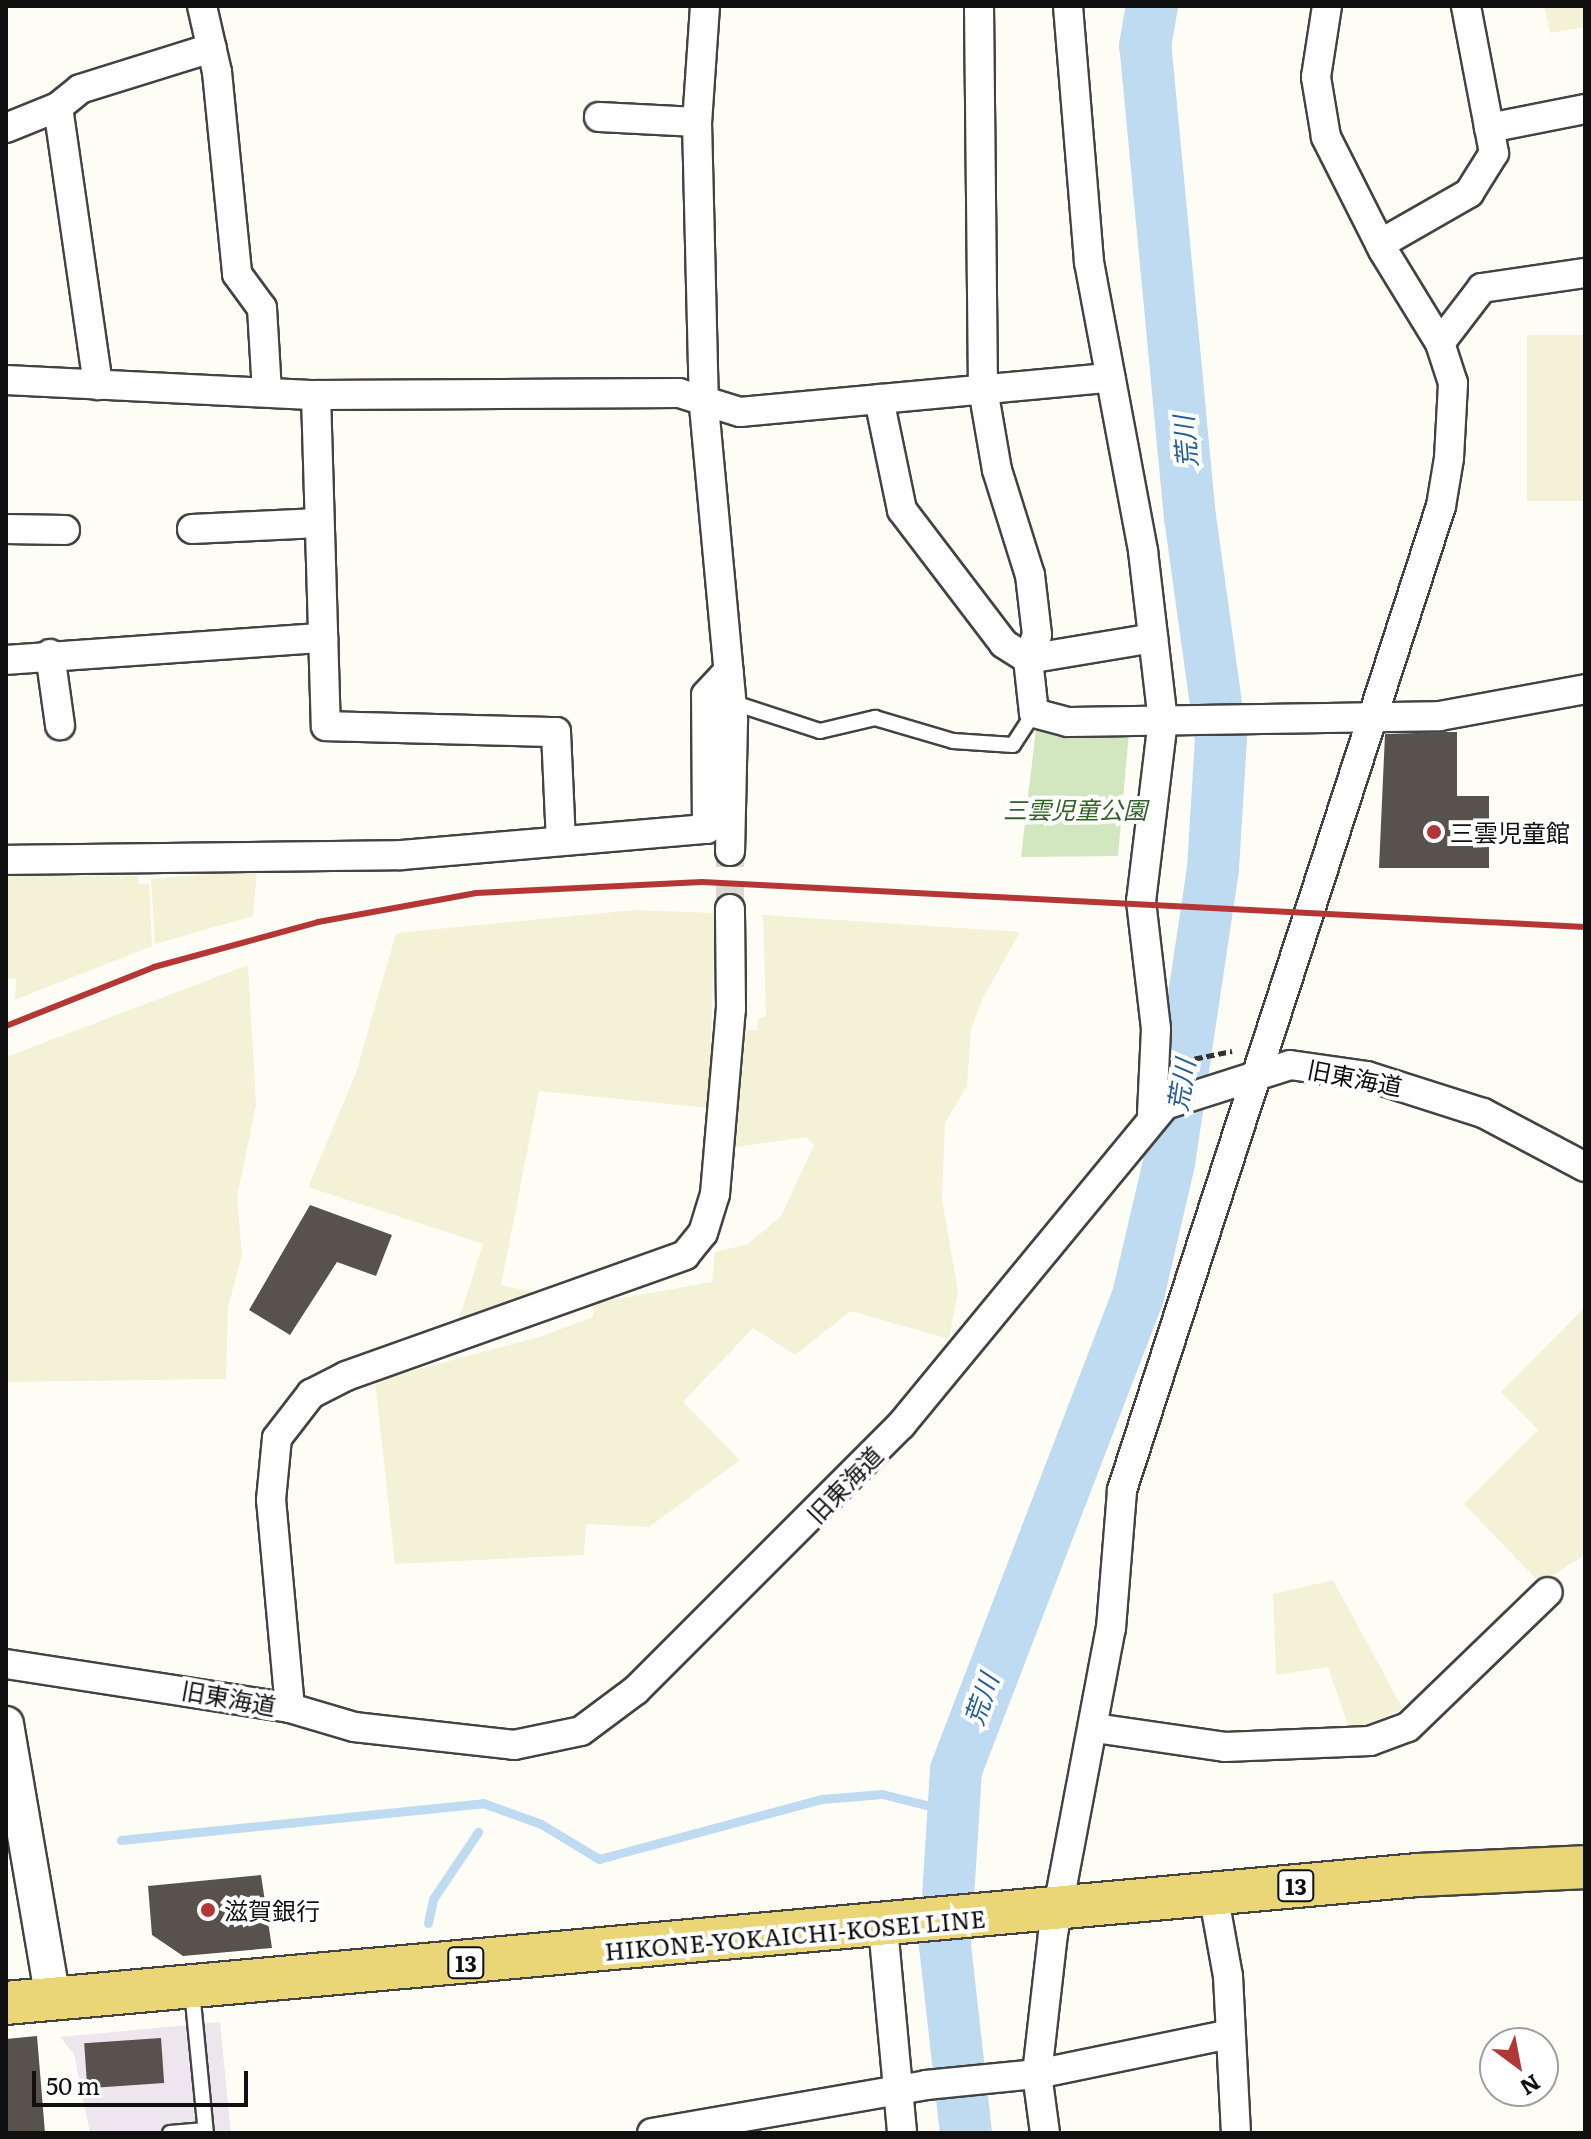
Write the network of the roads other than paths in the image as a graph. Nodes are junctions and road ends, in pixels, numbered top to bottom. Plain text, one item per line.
1 (202, 6) edge
2 (705, 6) edge
3 (979, 6) edge
4 (1068, 6) edge
5 (1327, 6) edge
6 (1466, 6) edge
7 (212, 48) junction
8 (58, 107) junction
9 (1585, 109) edge
10 (599, 117) dead end
11 (697, 122) junction
12 (6, 128) edge
13 (1489, 128) junction
14 (1380, 244) junction
15 (1585, 273) edge
16 (1440, 343) junction
17 (1110, 378) junction
18 (6, 380) edge
19 (98, 385) junction
20 (983, 389) junction
21 (267, 392) junction
22 (316, 395) junction
23 (879, 399) junction
24 (704, 406) junction
25 (319, 523) junction
26 (6, 529) edge
27 (192, 529) dead end
28 (65, 530) dead end
29 (323, 638) junction
30 (1153, 638) junction
31 (50, 654) junction
32 (1028, 659) junction
33 (6, 660) edge
34 (728, 671) junction
35 (1585, 689) edge
36 (731, 702) junction
37 (1034, 713) junction
38 (1375, 713) junction
39 (1173, 719) junction
40 (60, 725) dead end
41 (561, 841) junction
42 (730, 851) tunnel mouth
43 (6, 860) edge
44 (730, 909) tunnel mouth
45 (1246, 1065) junction
46 (1152, 1113) junction
47 (1585, 1167) edge
48 (1548, 1592) dead end
49 (6, 1664) edge
50 (290, 1708) junction
51 (6, 1724) edge
52 (1095, 1728) junction
53 (1585, 1867) edge
54 (1213, 1893) junction
55 (1058, 1909) junction
56 (883, 1927) junction
57 (191, 1987) junction
58 (53, 1998) junction
59 (6, 2003) edge
60 (1226, 2035) junction
61 (1031, 2075) junction
62 (897, 2092) junction
63 (205, 2131) edge
64 (170, 2133) edge
65 (652, 2133) edge
66 (902, 2133) edge
67 (1045, 2133) edge
68 (1236, 2133) edge

1 - 7 street
2 - 11 street
3 - 20 street
4 - 17 street
5 - 14 street
6 - 13 street
7 - 8 street
7 - 21 street
8 - 12 street
8 - 19 street
9 - 13 street
10 - 11 street
11 - 24 street
13 - 14 street
14 - 16 street
15 - 16 street
16 - 38 street
17 - 20 street
17 - 30 street
18 - 19 street
19 - 21 street
20 - 23 street
20 - 32 street
21 - 22 street
22 - 24 street
22 - 25 street
23 - 24 street
23 - 32 street
24 - 34 street
25 - 27 street
25 - 29 street
26 - 28 street
29 - 31 street
29 - 41 street
30 - 32 street
30 - 39 street
31 - 33 street
31 - 40 street
32 - 37 street
34 - 36 street
34 - 41 street
35 - 38 street
36 - 37 lane
36 - 42 street
37 - 39 street
38 - 39 street
38 - 45 street
39 - 46 street
41 - 43 street
44 - 50 street
45 - 46 street, 旧東海道
45 - 47 street, 旧東海道
45 - 52 street
46 - 50 street, 旧東海道
48 - 52 street
49 - 50 street, 旧東海道
51 - 58 street
52 - 55 street
53 - 54 main road, HIKONE-YOKAICHI-KOSEI LINE / 13
54 - 55 main road, HIKONE-YOKAICHI-KOSEI LINE / 13
54 - 60 street
55 - 56 main road, HIKONE-YOKAICHI-KOSEI LINE / 13
55 - 61 street
56 - 57 main road, HIKONE-YOKAICHI-KOSEI LINE / 13
56 - 62 street
57 - 58 main road, HIKONE-YOKAICHI-KOSEI LINE / 13
57 - 63 lane
58 - 59 main road, HIKONE-YOKAICHI-KOSEI LINE / 13
60 - 61 street
60 - 68 street
61 - 62 street
61 - 67 street
62 - 65 street
62 - 66 street
63 - 64 lane

